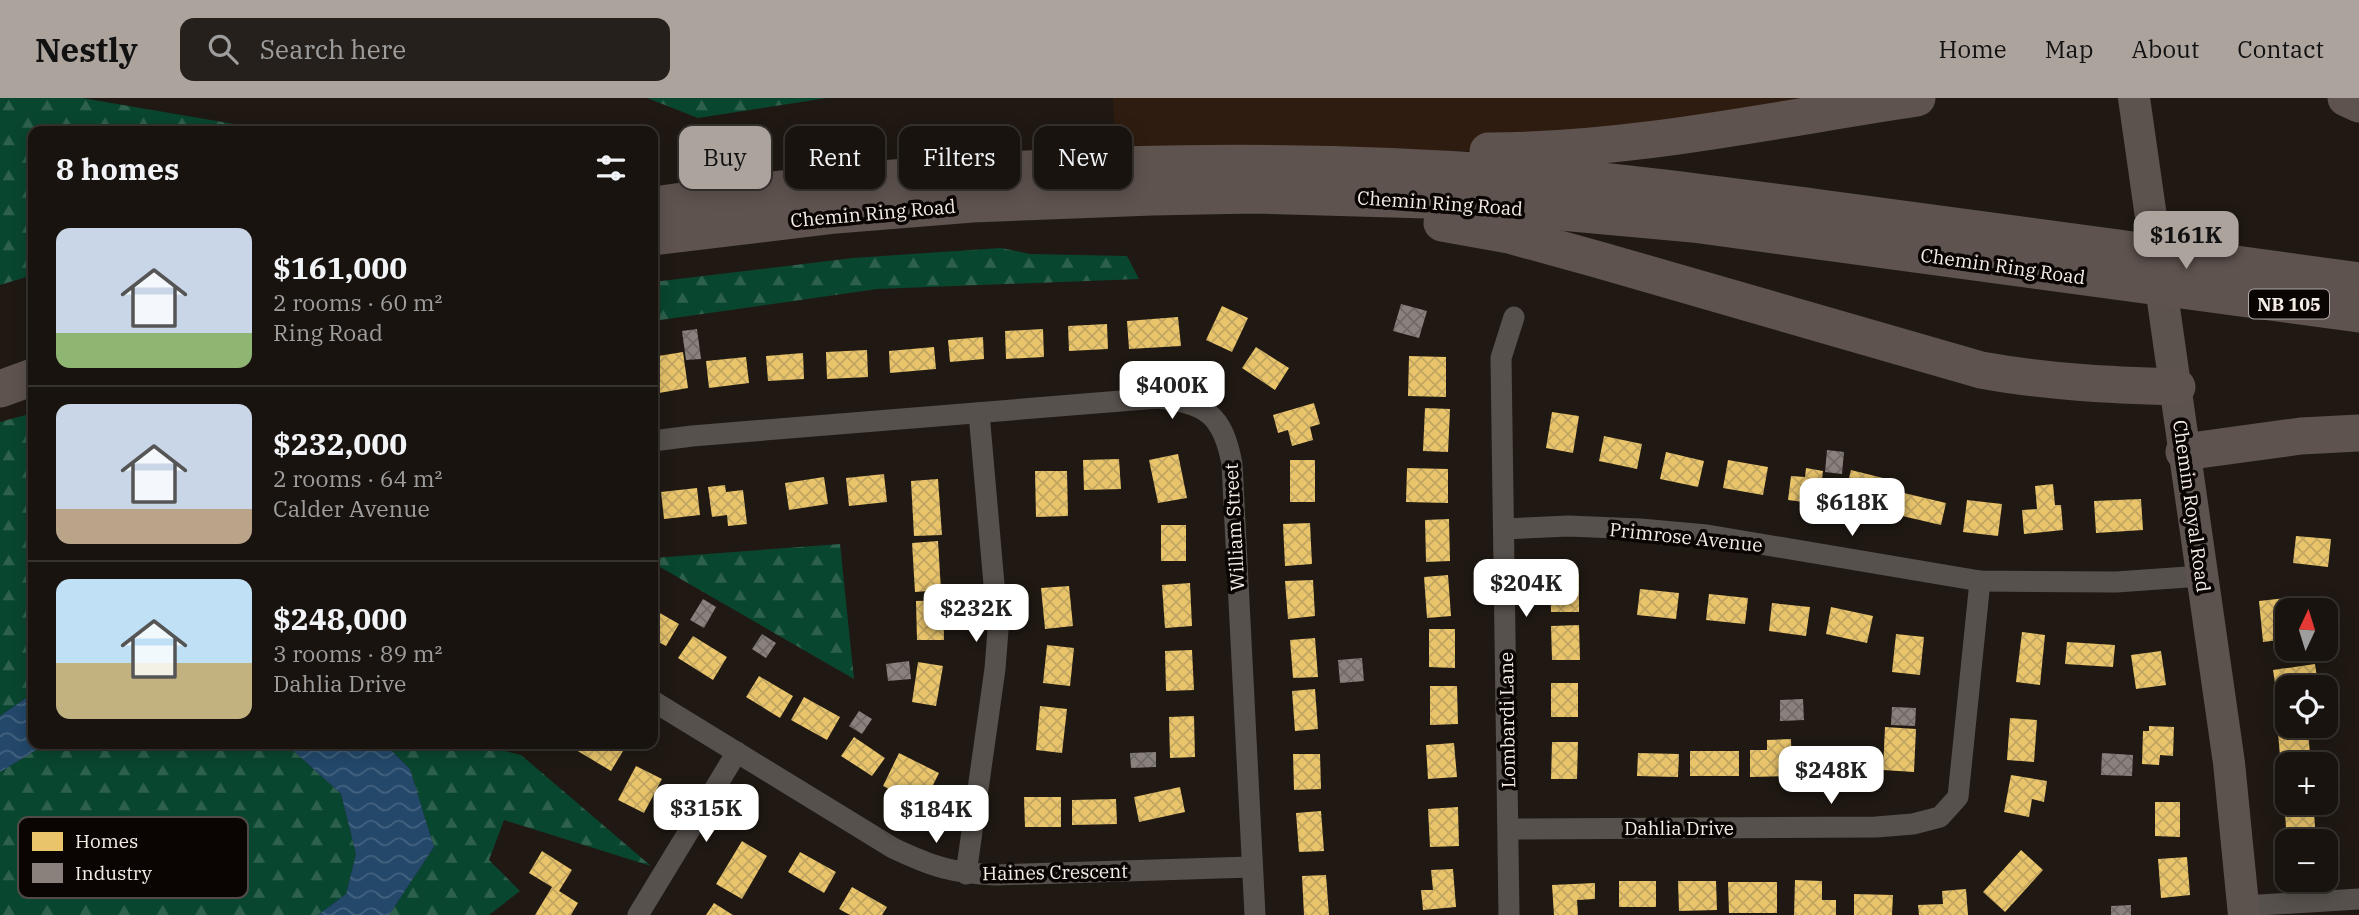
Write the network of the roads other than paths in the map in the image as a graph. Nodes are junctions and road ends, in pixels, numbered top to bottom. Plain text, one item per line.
1 (1917, 98) edge
2 (2134, 98) edge
3 (2346, 98) edge
4 (2359, 104) edge
5 (1132, 163) edge
6 (1132, 165) edge
7 (1034, 170) edge
8 (658, 204) edge
9 (972, 204) junction
10 (658, 236) edge
11 (2095, 262) junction
12 (2217, 278) junction
13 (2359, 281) edge
14 (2359, 314) edge
15 (1514, 317) dead end
16 (2176, 387) junction
17 (979, 413) junction
18 (2359, 433) edge
19 (658, 441) edge
20 (2184, 452) junction
21 (1504, 529) junction
22 (2202, 576) junction
23 (1980, 582) junction
24 (658, 704) edge
25 (737, 752) junction
26 (1509, 829) junction
27 (1251, 867) junction
28 (966, 874) junction
29 (2359, 899) edge
30 (2243, 910) edge
31 (638, 915) edge
32 (1255, 915) edge
33 (1509, 915) edge

1 - 5 highway
2 - 16 main road, Chemin Royal Road
3 - 4 highway
6 - 11 highway, Chemin Ring Road / NB 105
7 - 8 highway, Chemin Ring Road / NB 105
9 - 10 highway, Chemin Ring Road / NB 105
9 - 11 highway, Chemin Ring Road / NB 105
9 - 16 highway
11 - 12 highway, NB 105
12 - 13 highway, NB 105
12 - 14 highway, NB 105
15 - 21 street, Lombardi Lane
16 - 20 main road, Chemin Royal Road
17 - 19 street, William Street
17 - 27 street, William Street
17 - 28 street
18 - 20 highway
20 - 22 main road, Chemin Royal Road
21 - 23 street, Primrose Avenue
21 - 26 street, Lombardi Lane
22 - 23 street, Primrose Avenue
22 - 30 main road, Chemin Royal Road
23 - 26 street, Dahlia Drive
24 - 25 street, Haines Crescent
25 - 28 street, Haines Crescent
25 - 31 street
26 - 33 street, Lombardi Lane
27 - 28 street, Haines Crescent
27 - 32 street, William Street
29 - 30 street

